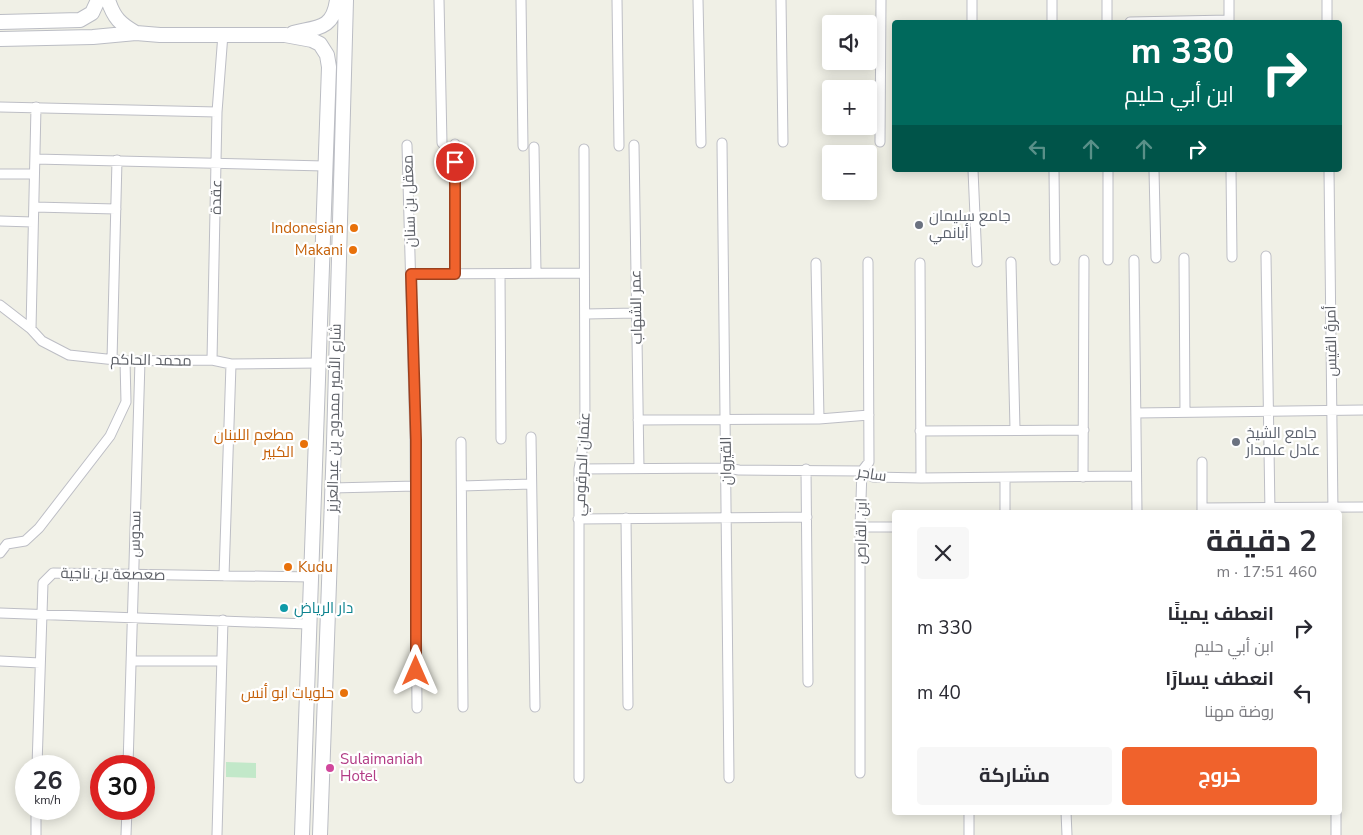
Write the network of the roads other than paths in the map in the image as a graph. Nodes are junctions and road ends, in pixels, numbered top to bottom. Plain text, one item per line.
1 (98, 0) edge
2 (108, 0) edge
3 (337, 0) edge
4 (346, 0) edge
5 (439, 0) edge
6 (521, 0) edge
7 (617, 0) edge
8 (698, 0) edge
9 (781, 0) edge
10 (881, 0) edge
11 (972, 0) edge
12 (1052, 0) edge
13 (1107, 0) edge
14 (1229, 0) edge
15 (1327, 0) edge
16 (972, 20) edge
17 (1052, 20) edge
18 (1107, 20) edge
19 (1229, 20) edge
20 (1327, 20) edge
21 (0, 22) edge
22 (136, 33) junction
23 (223, 34) junction
24 (285, 35) junction
25 (0, 39) edge
26 (0, 107) edge
27 (36, 107) junction
28 (217, 112) junction
29 (783, 142) dead end
30 (880, 142) dead end
31 (442, 143) dead end
32 (701, 143) dead end
33 (722, 143) dead end
34 (407, 144) dead end
35 (455, 144) dead end
36 (634, 145) dead end
37 (523, 146) dead end
38 (619, 146) dead end
39 (534, 147) dead end
40 (584, 149) dead end
41 (35, 159) junction
42 (117, 160) junction
43 (216, 162) junction
44 (324, 166) junction
45 (973, 172) edge
46 (1054, 172) edge
47 (1108, 172) edge
48 (1154, 172) edge
49 (1231, 172) edge
50 (1329, 172) edge
51 (0, 174) edge
52 (34, 174) junction
53 (34, 207) junction
54 (116, 209) junction
55 (0, 221) edge
56 (33, 222) junction
57 (1266, 256) dead end
58 (1232, 257) dead end
59 (1156, 258) dead end
60 (1184, 258) dead end
61 (1055, 260) dead end
62 (1084, 260) dead end
63 (1108, 260) dead end
64 (1134, 260) dead end
65 (868, 262) dead end
66 (977, 262) dead end
67 (1011, 262) dead end
68 (816, 263) dead end
69 (920, 263) dead end
70 (536, 273) junction
71 (584, 273) junction
72 (411, 274) junction
73 (455, 274) junction
74 (500, 275) junction
75 (0, 306) edge
76 (636, 313) junction
77 (586, 314) junction
78 (31, 329) junction
79 (112, 360) junction
80 (212, 360) junction
81 (125, 361) junction
82 (140, 361) junction
83 (319, 363) junction
84 (231, 364) junction
85 (1332, 410) junction
86 (1363, 410) edge
87 (1185, 412) junction
88 (1269, 412) junction
89 (1136, 413) junction
90 (869, 415) junction
91 (819, 419) junction
92 (638, 420) junction
93 (726, 420) junction
94 (1015, 430) junction
95 (1084, 430) junction
96 (920, 431) junction
97 (531, 437) dead end
98 (501, 439) dead end
99 (461, 442) dead end
100 (1202, 462) dead end
101 (639, 468) junction
102 (726, 468) junction
103 (579, 469) junction
104 (806, 470) junction
105 (862, 471) junction
106 (1136, 476) junction
107 (1083, 477) junction
108 (921, 478) junction
109 (1005, 479) junction
110 (530, 484) junction
111 (416, 486) junction
112 (462, 486) junction
113 (332, 488) junction
114 (1363, 507) edge
115 (1005, 510) edge
116 (1138, 510) edge
117 (1202, 510) edge
118 (1270, 510) edge
119 (1332, 510) edge
120 (806, 517) junction
121 (626, 518) junction
122 (727, 518) junction
123 (578, 519) junction
124 (860, 527) junction
125 (892, 527) edge
126 (0, 553) edge
127 (134, 575) junction
128 (224, 576) junction
129 (311, 577) junction
130 (0, 613) edge
131 (41, 615) junction
132 (133, 616) junction
133 (223, 620) junction
134 (308, 624) junction
135 (0, 661) edge
136 (131, 661) junction
137 (40, 662) junction
138 (221, 662) junction
139 (808, 682) dead end
140 (628, 705) dead end
141 (463, 707) dead end
142 (535, 707) dead end
143 (416, 708) dead end
144 (38, 755) edge
145 (128, 755) edge
146 (860, 773) dead end
147 (578, 778) dead end
148 (729, 778) dead end
149 (969, 815) edge
150 (1066, 815) edge
151 (1336, 815) edge
152 (36, 820) edge
153 (127, 820) edge
154 (36, 835) edge
155 (126, 835) edge
156 (217, 835) edge
157 (302, 835) edge
158 (320, 835) edge
159 (969, 835) edge
160 (1067, 835) edge
161 (1336, 835) edge

1 - 21 street
2 - 22 street
3 - 24 street
4 - 113 street, شارع الأمير ممدوح بن عبدالعزيز
5 - 31 street
6 - 37 street
7 - 38 street
8 - 32 street
9 - 29 street
10 - 30 street
11 - 16 street
12 - 17 street
13 - 18 street
14 - 19 street
15 - 20 street
22 - 23 street
22 - 25 street
23 - 24 street
23 - 28 street, عقدة
24 - 44 street, شارع الأمير ممدوح بن عبدالعزيز
26 - 27 street
27 - 28 street
27 - 41 street
28 - 43 street, عقدة
33 - 93 street, القيروان
34 - 72 street, معقل بن سنان
35 - 73 street
36 - 76 street, عمر الشهاب
39 - 70 street
40 - 71 street, عثمان الحرقومي
41 - 42 street
41 - 52 street
42 - 43 street
42 - 54 street
43 - 44 street
43 - 80 street, عقدة
44 - 83 street, شارع الأمير ممدوح بن عبدالعزيز
45 - 66 street
46 - 61 street
47 - 63 street
48 - 59 street
49 - 58 street
50 - 85 street, أمرؤ القيس
51 - 52 street
52 - 53 street
53 - 54 street
53 - 56 street
54 - 79 street
55 - 56 street
56 - 78 street
57 - 88 street
60 - 87 street
62 - 95 street
64 - 89 street
65 - 90 street, ابن القارص
67 - 94 street
68 - 91 street
69 - 96 street
70 - 71 street
70 - 74 street
71 - 77 street, عثمان الحرقومي
72 - 73 street
72 - 111 street, معقل بن سنان
73 - 74 street
74 - 98 street
75 - 78 street, محمد الحاكم
76 - 77 street
76 - 92 street, عمر الشهاب
77 - 103 street, عثمان الحرقومي
78 - 79 street, محمد الحاكم
79 - 81 street, محمد الحاكم
80 - 82 street, محمد الحاكم
80 - 84 street, محمد الحاكم
81 - 82 street, محمد الحاكم
81 - 126 street
82 - 127 street, سدوس
83 - 84 street, محمد الحاكم
83 - 129 street, شارع الأمير ممدوح بن عبدالعزيز
84 - 128 street
85 - 86 street
85 - 88 street
85 - 119 street, أمرؤ القيس
87 - 88 street
87 - 89 street
88 - 118 street
89 - 106 street
90 - 91 street
90 - 105 street, ابن القارص
91 - 93 street
92 - 93 street
92 - 101 street, عمر الشهاب
93 - 102 street, القيروان
94 - 95 street
94 - 96 street
95 - 107 street
96 - 108 street
97 - 110 street
99 - 112 street
100 - 117 street
101 - 102 street, ساجر
101 - 103 street, ساجر
102 - 104 street, ساجر
102 - 122 street, القيروان
103 - 123 street, عثمان الحرقومي
104 - 105 street, ساجر
104 - 120 street
105 - 108 street, ساجر
105 - 124 street, ابن القارص
106 - 107 street, ساجر
106 - 116 street
107 - 109 street, ساجر
108 - 109 street, ساجر
109 - 115 street
110 - 112 street
110 - 142 street
111 - 113 street
111 - 143 street, معقل بن سنان
112 - 141 street
113 - 158 street, شارع الأمير ممدوح بن عبدالعزيز
114 - 119 street
117 - 118 street
118 - 119 street
120 - 122 street
120 - 139 street
121 - 122 street
121 - 123 street
121 - 140 street
122 - 148 street, القيروان
123 - 147 street, عثمان الحرقومي
124 - 125 street
124 - 146 street, ابن القارص
127 - 128 street, صعصعة بن ناجية
127 - 131 street, صعصعة بن ناجية
127 - 132 street, سدوس
128 - 129 street, صعصعة بن ناجية
129 - 134 street, شارع الأمير ممدوح بن عبدالعزيز
130 - 131 street
131 - 132 street
131 - 137 street, صعصعة بن ناجية
132 - 133 street
132 - 136 street, سدوس
133 - 134 street
133 - 138 street
134 - 157 street, شارع الأمير ممدوح بن عبدالعزيز
135 - 137 street
136 - 138 street
136 - 145 street, سدوس
137 - 144 street, صعصعة بن ناجية
138 - 156 street
149 - 159 street
150 - 160 street
151 - 161 street
152 - 154 street
153 - 155 street

